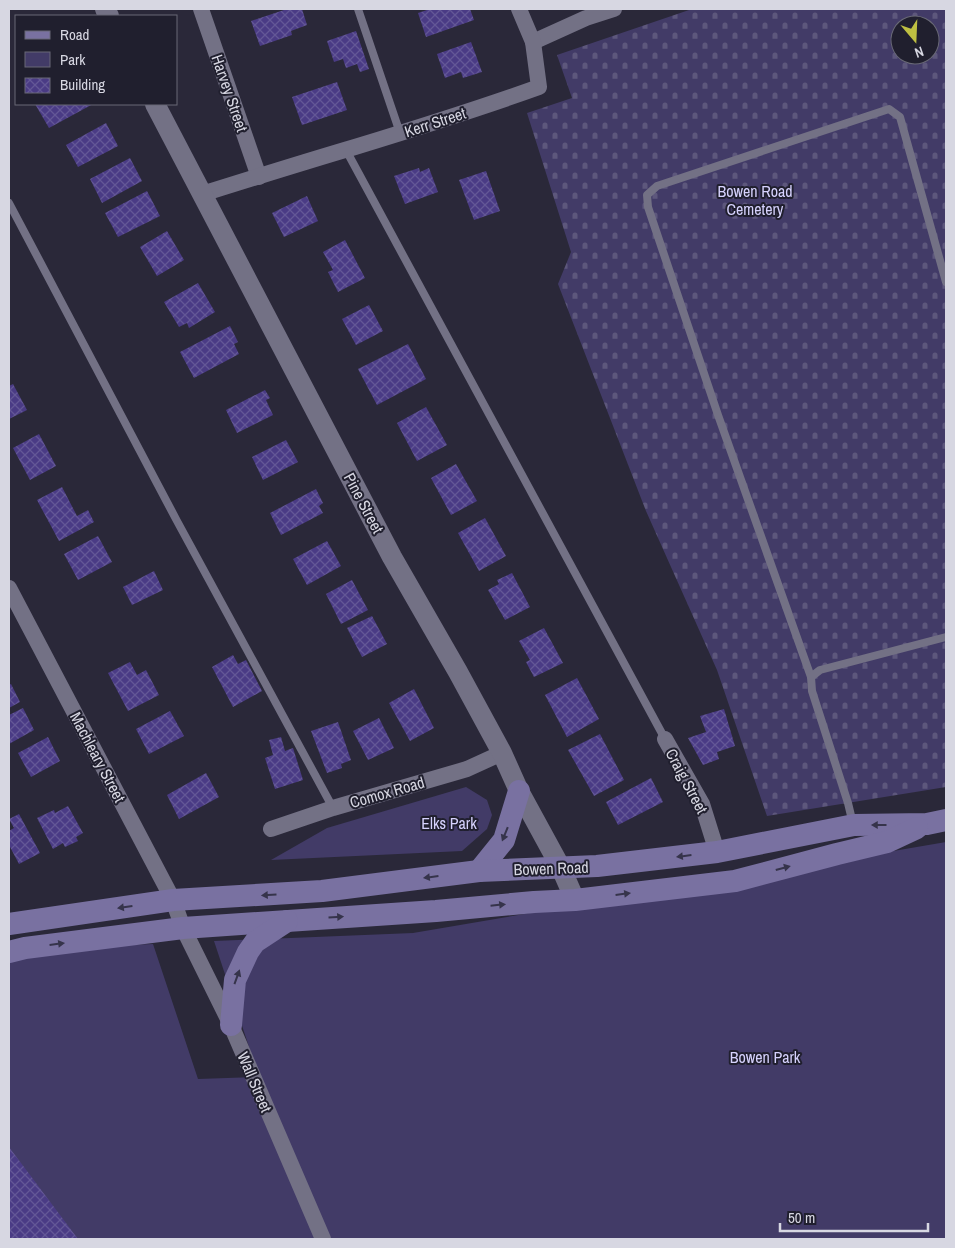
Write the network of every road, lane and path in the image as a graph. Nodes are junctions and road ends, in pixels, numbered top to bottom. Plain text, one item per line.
1 (202, 9) edge
2 (358, 9) edge
3 (519, 9) edge
4 (614, 9) edge
5 (533, 42) junction
6 (156, 105) edge
7 (400, 134) junction
8 (346, 150) junction
9 (259, 177) junction
10 (202, 194) junction
11 (9, 202) edge
12 (946, 282) edge
13 (9, 588) edge
14 (946, 637) edge
15 (811, 677) junction
16 (665, 739) joint
17 (502, 752) junction
18 (519, 792) junction
19 (333, 808) junction
20 (937, 822) edge
21 (854, 825) junction
22 (271, 829) dead end
23 (717, 852) junction
24 (561, 868) junction
25 (479, 871) junction
26 (173, 900) junction
27 (575, 900) junction
28 (288, 921) junction
29 (9, 924) edge
30 (183, 928) junction
31 (9, 952) edge
32 (231, 1025) junction
33 (323, 1239) edge

1 - 9 street, Harvey Street
2 - 7 lane
3 - 5 street
4 - 5 street
5 - 7 street, Kerr Street
6 - 10 street, Pine Street
7 - 8 street, Kerr Street
8 - 9 street, Kerr Street
8 - 16 lane
9 - 10 street, Kerr Street
10 - 17 street, Pine Street
11 - 19 lane
12 - 15 lane
13 - 26 street, Machleary Street
14 - 15 lane
15 - 21 lane
16 - 23 street, Craig Street
17 - 18 street, Pine Street
17 - 19 street, Comox Road
18 - 24 street, Pine Street
18 -> 25 main road
19 - 22 street, Comox Road
20 -> 21 main road, Bowen Road
27 -> 20 main road, Bowen Road
21 - 23 main road, Bowen Road
23 -> 24 main road, Bowen Road
24 - 25 main road, Bowen Road
24 - 27 street, Pine Street
25 -> 26 main road, Bowen Road
26 -> 29 main road
26 - 30 street, Machleary Street
28 -> 27 main road, Bowen Road
28 - 30 main road, Bowen Road
32 -> 28 main road
31 -> 30 main road
30 - 32 street, Wall Street
32 - 33 street, Wall Street

